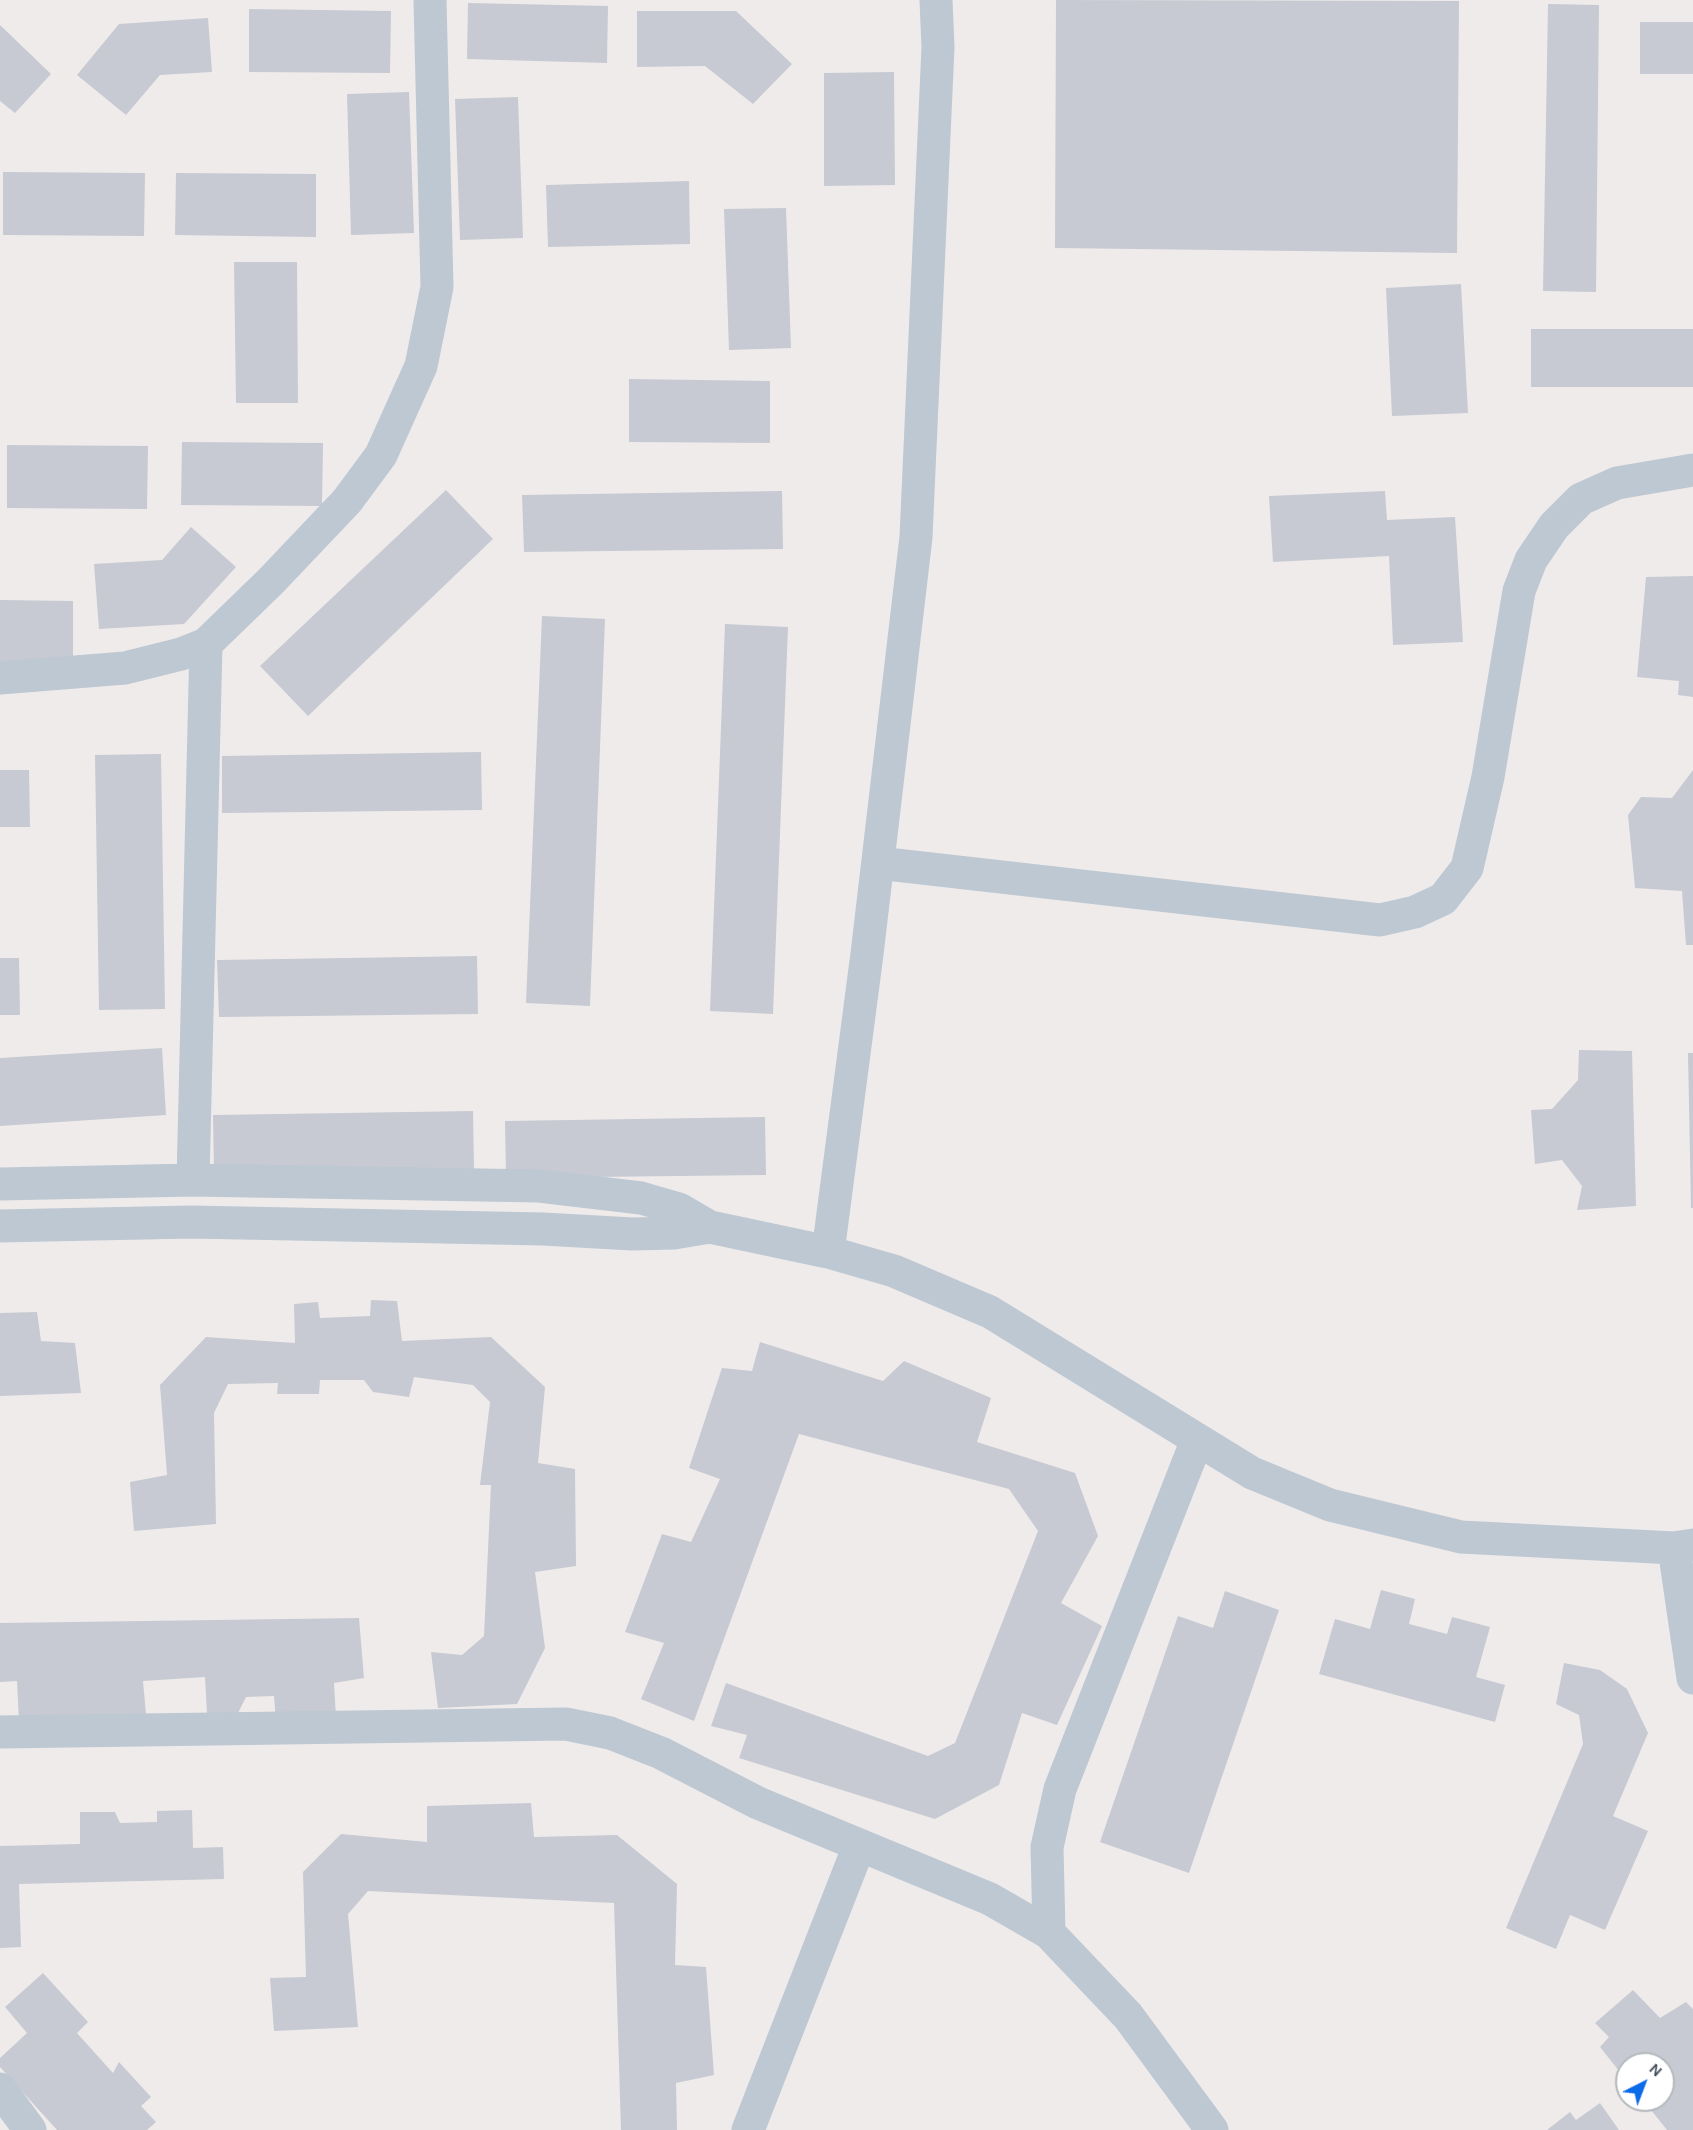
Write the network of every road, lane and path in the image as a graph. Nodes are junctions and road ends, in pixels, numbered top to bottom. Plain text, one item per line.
1 (430, 0) edge
2 (936, 0) edge
3 (1693, 470) edge
4 (206, 644) junction
5 (0, 678) edge
6 (878, 863) junction
7 (193, 1180) junction
8 (0, 1184) edge
9 (0, 1226) edge
10 (710, 1227) junction
11 (828, 1252) junction
12 (1197, 1440) junction
13 (1684, 1546) edge
14 (1693, 1678) edge
15 (0, 1732) edge
16 (859, 1846) junction
17 (1049, 1933) junction
18 (0, 2089) edge
19 (30, 2130) edge
20 (748, 2130) edge
21 (1212, 2130) edge

1 - 4 street
2 - 6 street
3 - 6 street
4 - 5 street
4 - 7 street
6 - 11 street
7 - 8 street
7 - 10 street
9 - 10 street
10 - 11 street
11 - 12 street
12 - 13 street
12 - 17 street
13 - 14 street
15 - 16 street
16 - 17 street
16 - 20 street
17 - 21 street
18 - 19 street

